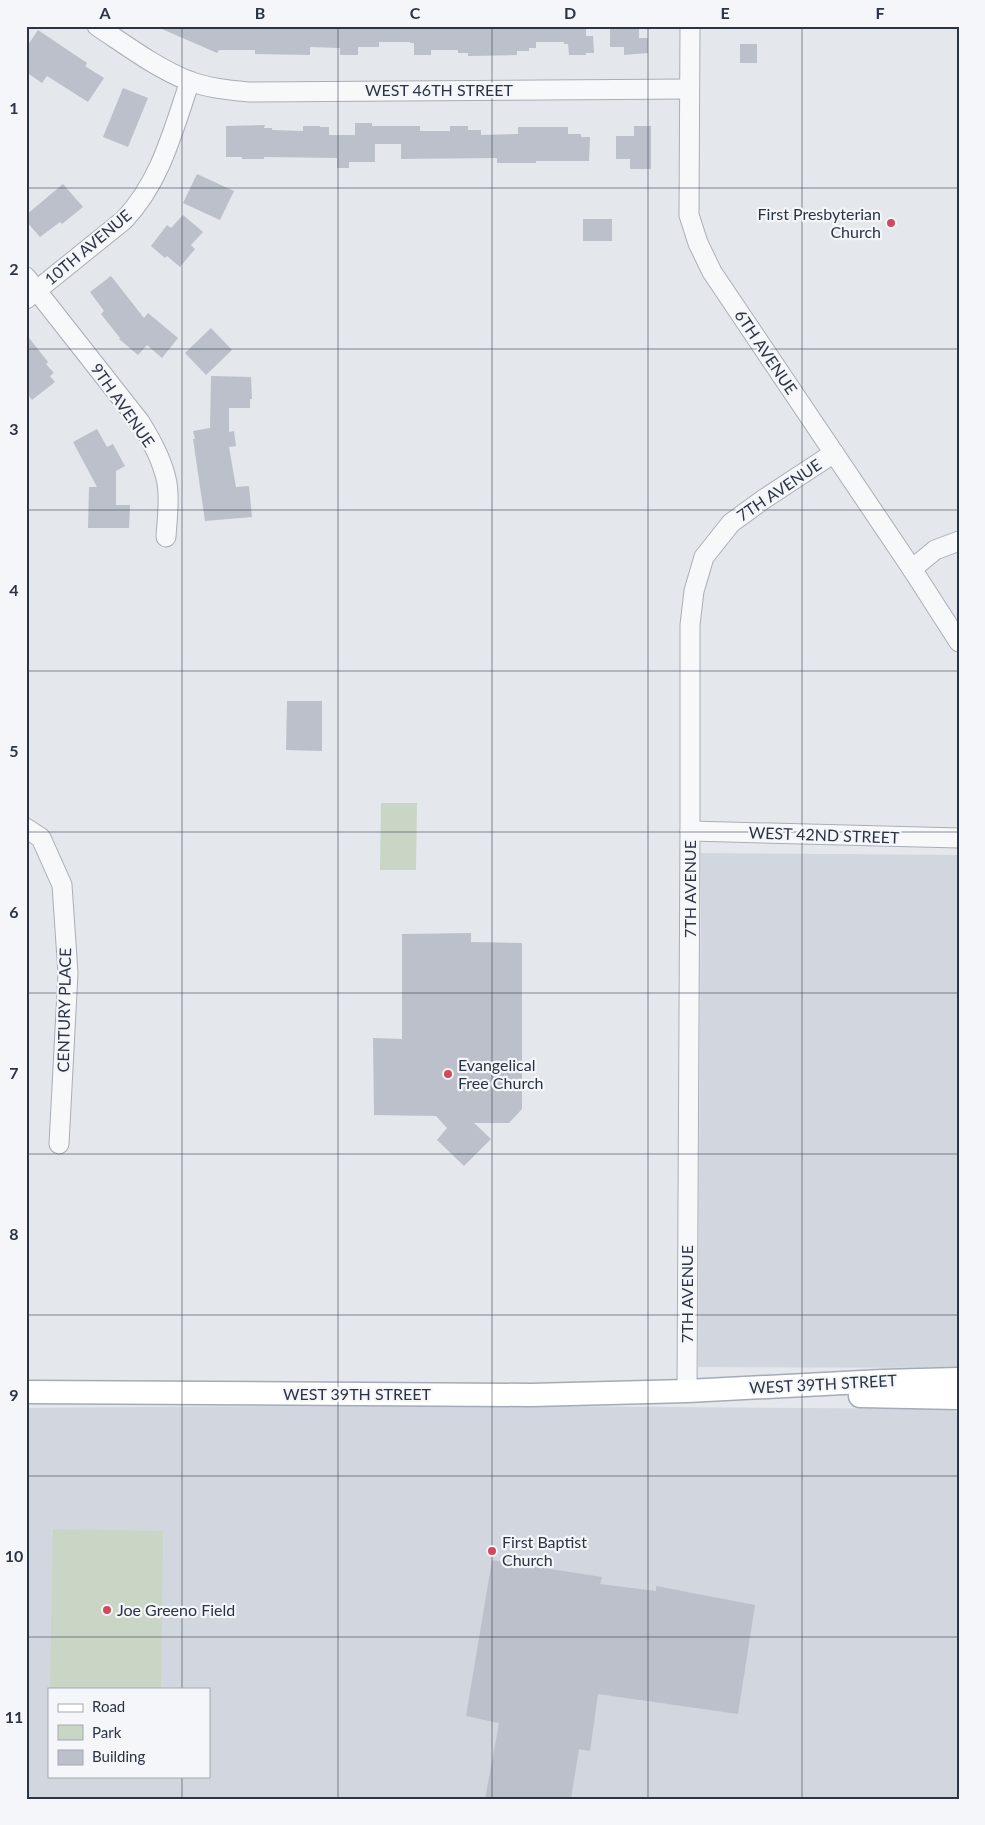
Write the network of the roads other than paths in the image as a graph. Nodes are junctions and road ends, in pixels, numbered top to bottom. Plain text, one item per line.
1 (96, 26) edge
2 (690, 26) edge
3 (190, 81) junction
4 (688, 89) junction
5 (30, 288) edge
6 (834, 453) junction
7 (166, 538) dead end
8 (959, 541) edge
9 (912, 569) junction
10 (959, 642) edge
11 (26, 828) edge
12 (690, 831) junction
13 (959, 838) edge
14 (59, 1144) dead end
15 (959, 1379) edge
16 (687, 1391) junction
17 (26, 1392) edge
18 (959, 1398) edge

1 - 3 street, WEST 46TH STREET
2 - 4 street, 6TH AVENUE
3 - 4 street, WEST 46TH STREET
3 - 5 street, 10TH AVENUE
4 - 6 street, 6TH AVENUE
5 - 7 street, 9TH AVENUE
6 - 9 street, 6TH AVENUE
6 - 12 street, 7TH AVENUE
8 - 9 street
9 - 10 street, 6TH AVENUE
11 - 14 street, CENTURY PLACE
12 - 13 street, WEST 42ND STREET
12 - 16 street, 7TH AVENUE
15 - 16 main road, WEST 39TH STREET
16 - 17 main road, WEST 39TH STREET
16 - 18 main road, WEST 39TH STREET

